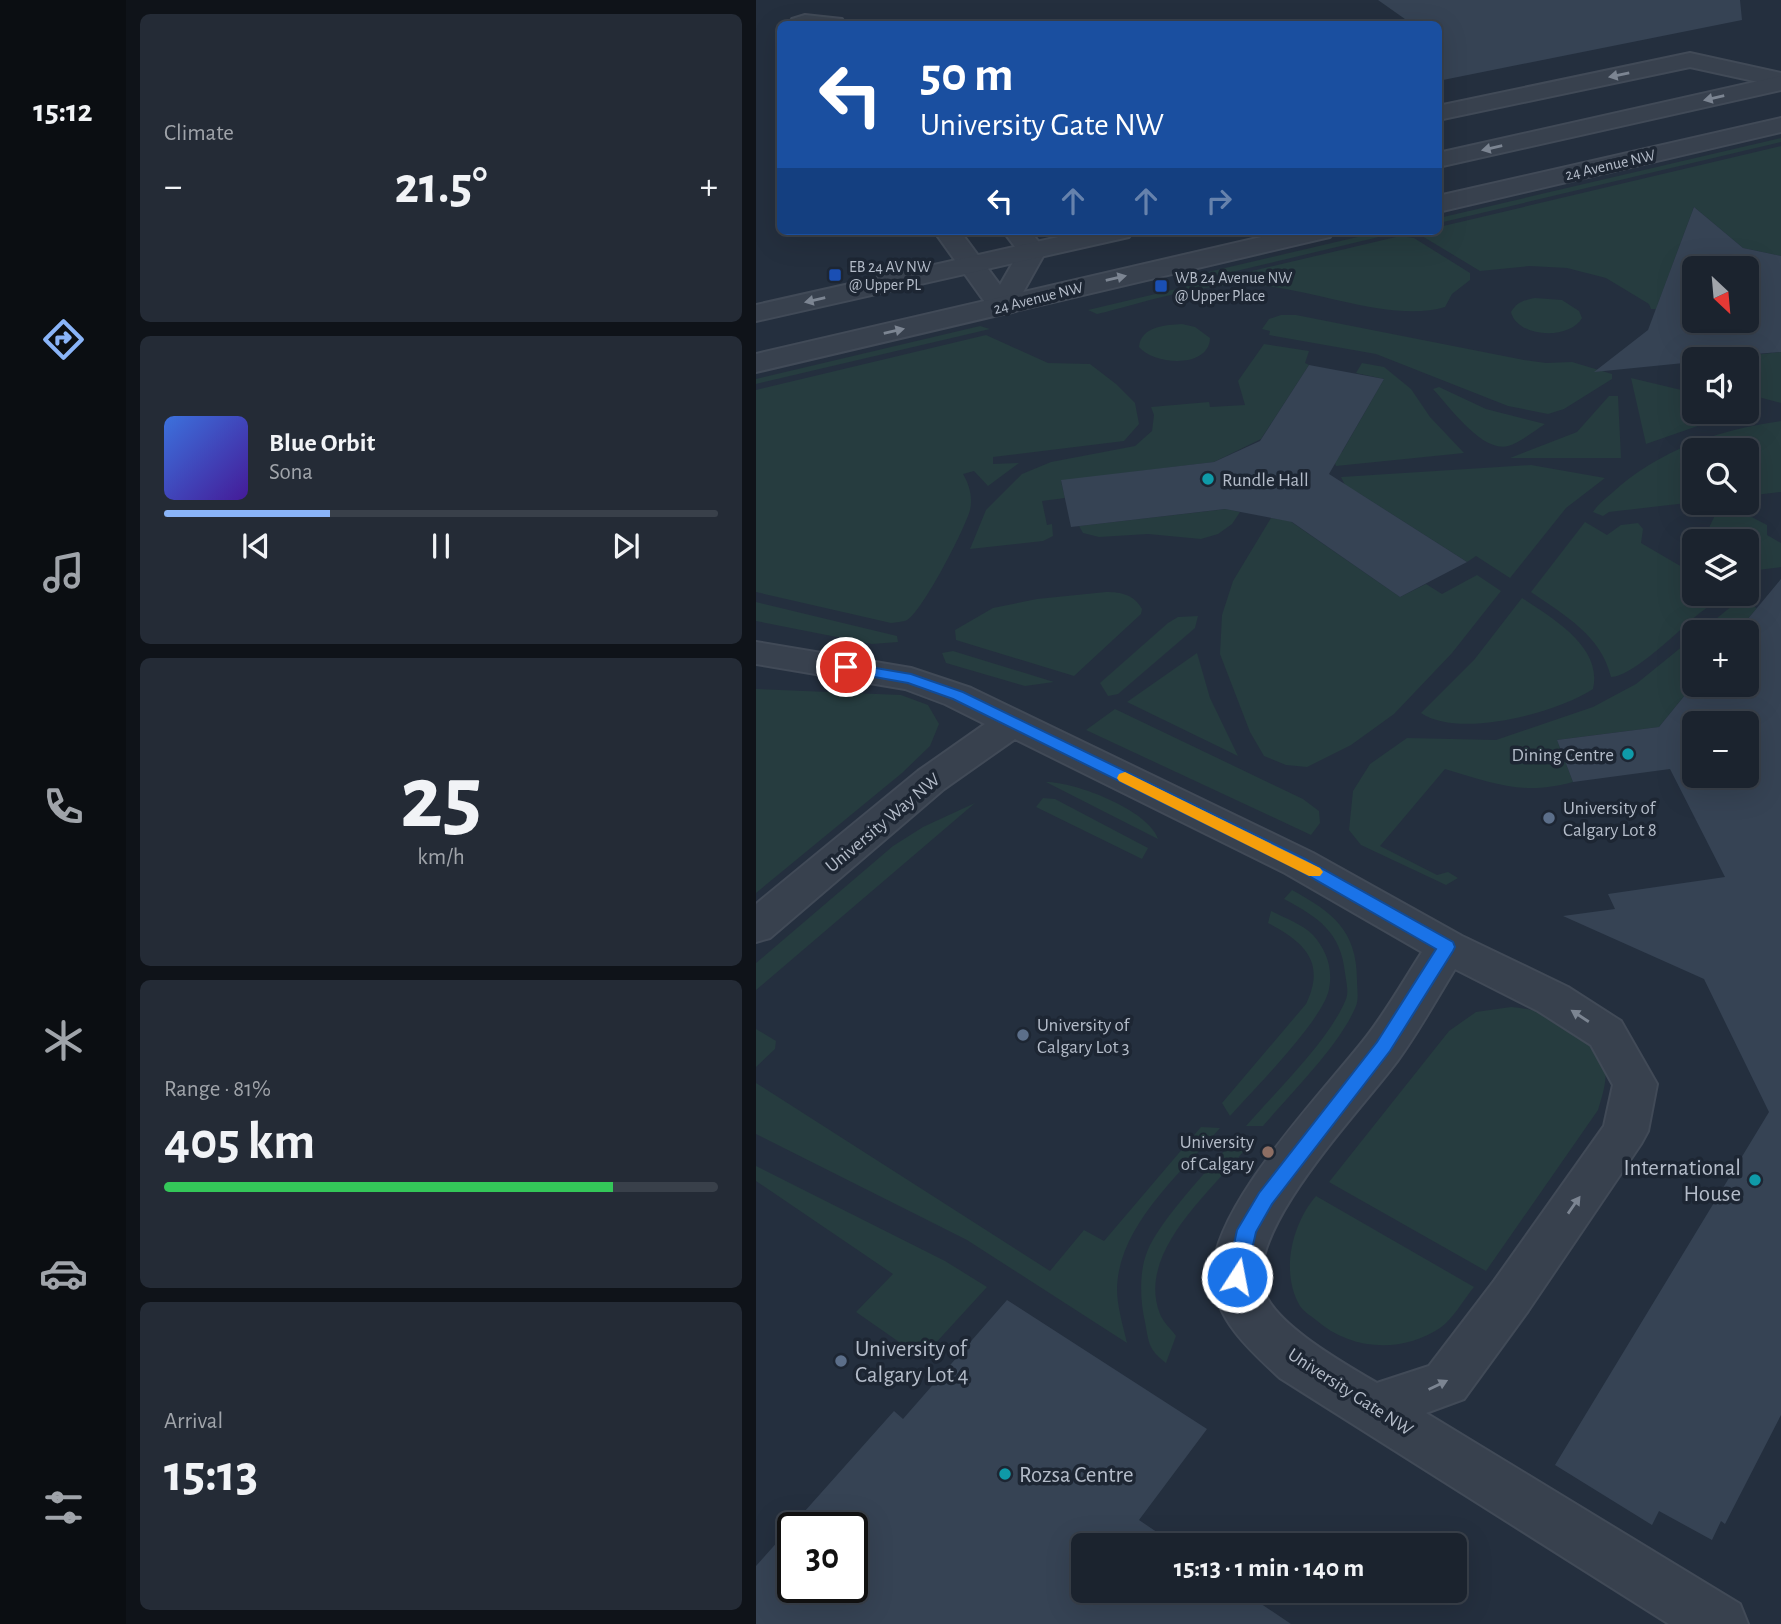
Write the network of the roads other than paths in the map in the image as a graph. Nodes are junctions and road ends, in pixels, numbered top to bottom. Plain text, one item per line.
1 (1781, 82) edge
2 (1442, 112) edge
3 (1781, 125) edge
4 (1442, 159) edge
5 (1442, 203) edge
6 (950, 235) edge
7 (1082, 235) edge
8 (1304, 235) edge
9 (1024, 241) edge
10 (974, 264) junction
11 (1002, 306) junction
12 (756, 313) edge
13 (756, 363) edge
14 (756, 653) edge
15 (1012, 723) junction
16 (756, 927) edge
17 (1447, 947) junction
18 (1375, 1408) junction
19 (1720, 1624) edge

1 -> 2 street
1 -> 4 street
3 - 5 street, 24 Avenue NW
6 - 10 street
7 - 9 street
11 -> 8 street, 24 Avenue NW
9 - 10 street
9 - 11 street
10 - 11 street
10 -> 12 street
13 -> 11 street, 24 Avenue NW
14 - 15 street
15 - 16 street, University Way NW
15 - 17 street
17 - 18 street, University Gate NW
18 -> 17 street
18 - 19 street, University Gate NW

